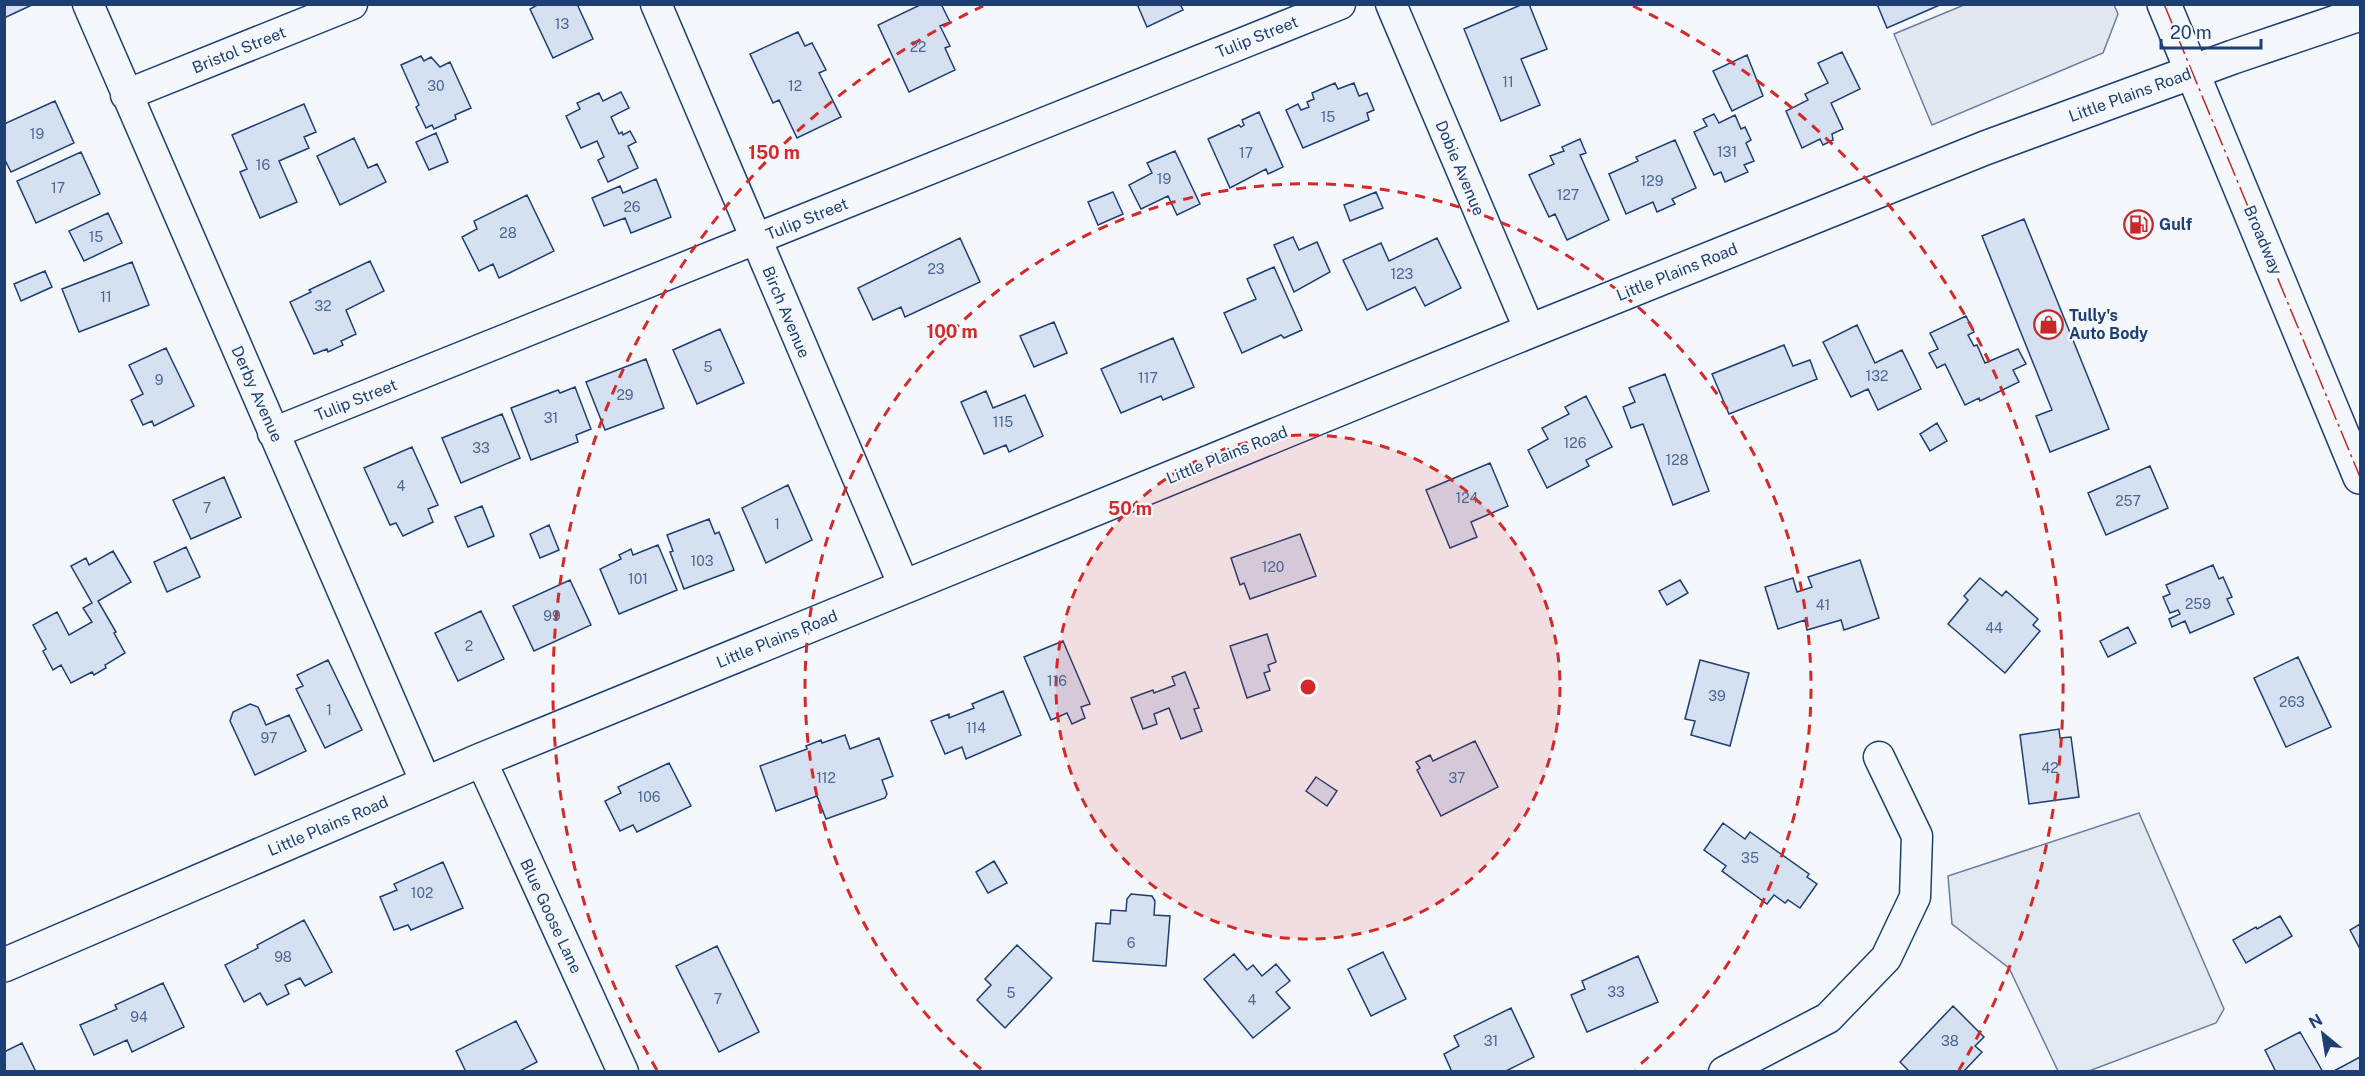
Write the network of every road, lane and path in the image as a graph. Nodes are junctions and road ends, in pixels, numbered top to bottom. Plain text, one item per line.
1 (88, 4) edge
2 (352, 4) edge
3 (656, 4) edge
4 (1340, 4) edge
5 (1391, 4) edge
6 (2164, 4) edge
7 (2361, 14) edge
8 (2193, 72) junction
9 (126, 95) junction
10 (755, 239) junction
11 (1530, 331) junction
12 (273, 433) junction
13 (2361, 477) edge
14 (904, 586) junction
15 (1879, 757) dead end
16 (481, 760) junction
17 (426, 783) junction
18 (4, 965) edge
19 (623, 1071) edge
20 (1724, 1071) edge

1 - 9 street, Derby Avenue
2 - 9 street, Bristol Street
3 - 10 street, Birch Avenue
4 - 10 street, Tulip Street
5 - 11 street, Dobie Avenue
6 - 8 street, Broadway
7 - 8 street, Little Plains Road
8 - 11 street, Little Plains Road
8 - 13 street, Broadway
9 - 12 street, Derby Avenue
10 - 12 street, Tulip Street
10 - 14 street, Birch Avenue
11 - 14 street, Little Plains Road
12 - 17 street, Derby Avenue
14 - 16 street, Little Plains Road
15 - 20 street
16 - 17 street, Little Plains Road
16 - 19 street, Blue Goose Lane
17 - 18 street, Little Plains Road

